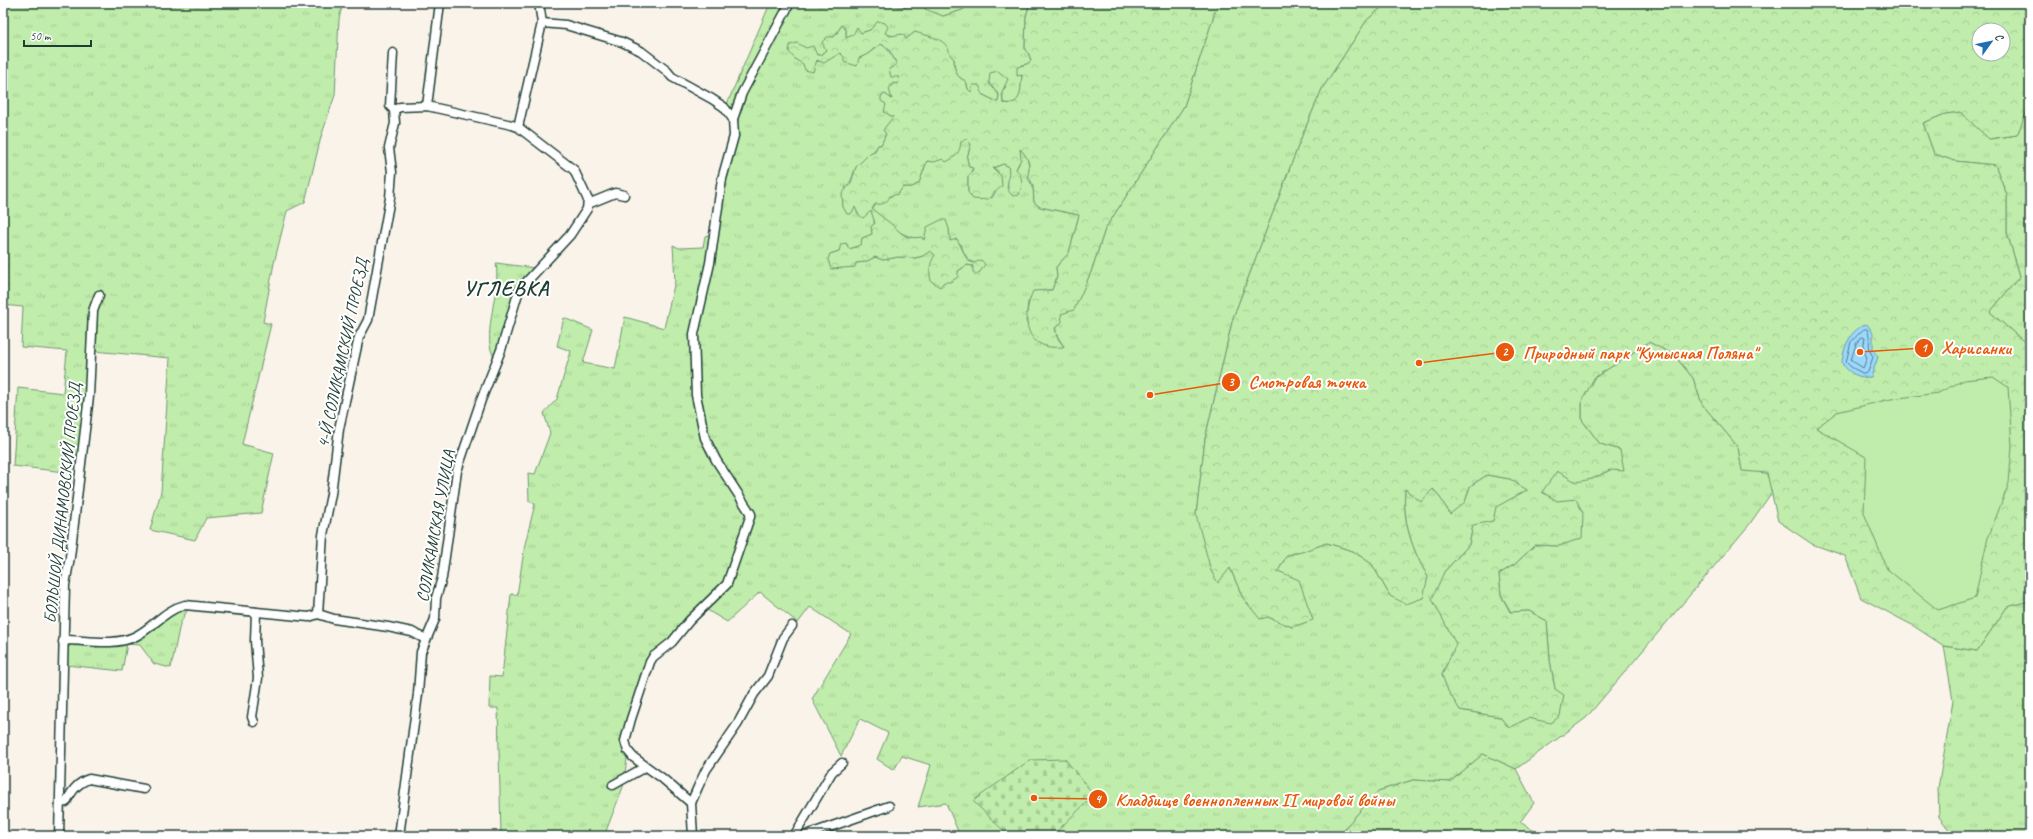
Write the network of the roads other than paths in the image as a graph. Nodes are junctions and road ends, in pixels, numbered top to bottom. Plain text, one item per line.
1 (440, 3) edge
2 (539, 3) edge
3 (790, 3) edge
4 (542, 23) junction
5 (393, 53) dead end
6 (427, 106) junction
7 (394, 110) junction
8 (733, 119) junction
9 (518, 127) junction
10 (624, 195) dead end
11 (588, 204) junction
12 (99, 295) dead end
13 (256, 612) junction
14 (318, 614) junction
15 (792, 626) dead end
16 (425, 639) junction
17 (63, 642) junction
18 (254, 722) dead end
19 (842, 763) dead end
20 (645, 767) junction
21 (613, 785) dead end
22 (144, 789) dead end
23 (60, 802) junction
24 (691, 803) junction
25 (888, 806) dead end
26 (59, 836) edge
27 (399, 836) edge
28 (693, 836) edge
29 (794, 836) edge
30 (804, 836) edge

1 - 6 street
2 - 4 street
3 - 8 street
4 - 8 street
4 - 9 street
5 - 7 street, 4-Й СОЛИКАМСКИЙ ПРОЕЗД
6 - 7 street
6 - 9 street
7 - 14 street, 4-Й СОЛИКАМСКИЙ ПРОЕЗД
8 - 20 street
9 - 11 street
10 - 11 street
11 - 16 street, СОЛИКАМСКАЯ УЛИЦА
12 - 17 street, БОЛЬШОЙ ДИНАМОВСКИЙ ПРОЕЗД
13 - 14 street
13 - 17 street
13 - 18 street
14 - 16 street
15 - 24 street
16 - 27 street, СОЛИКАМСКАЯ УЛИЦА
17 - 23 street, БОЛЬШОЙ ДИНАМОВСКИЙ ПРОЕЗД
19 - 29 street
20 - 21 street
20 - 24 street
22 - 23 street
23 - 26 street, БОЛЬШОЙ ДИНАМОВСКИЙ ПРОЕЗД
24 - 28 street
25 - 30 street

